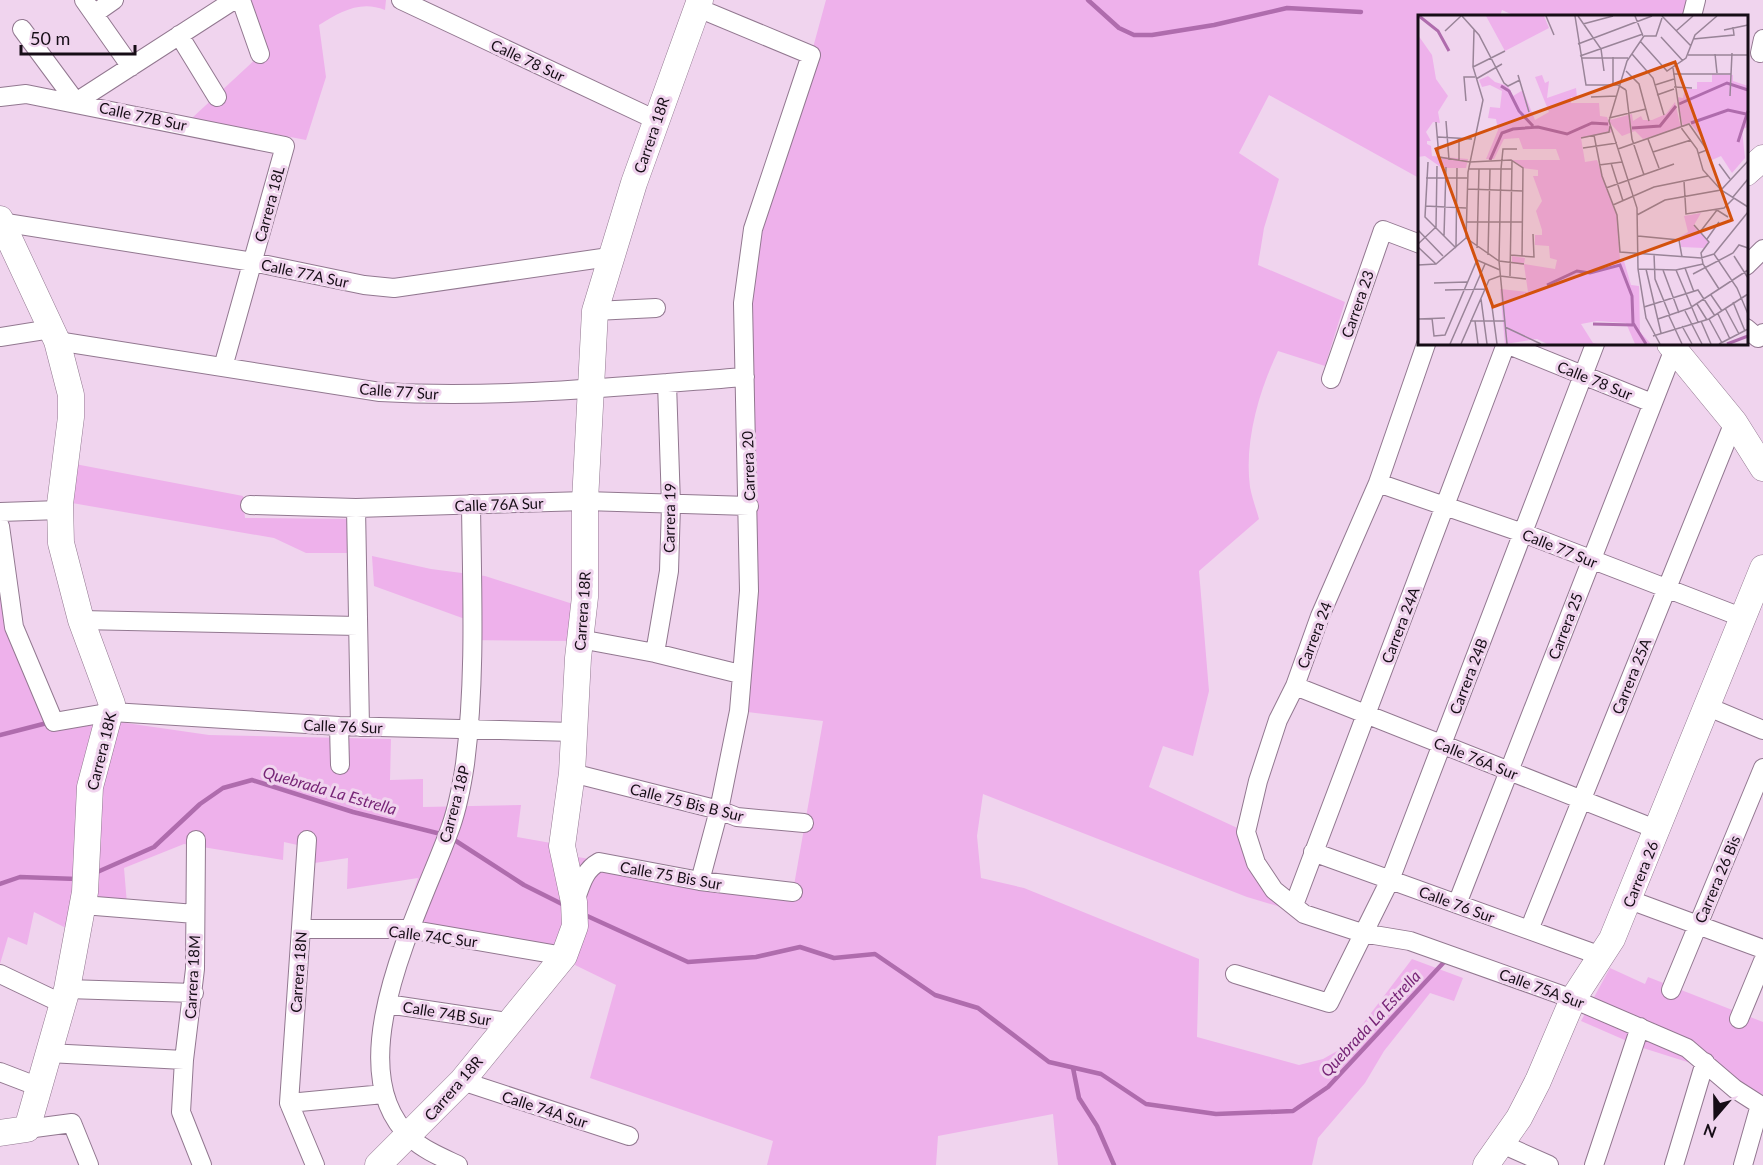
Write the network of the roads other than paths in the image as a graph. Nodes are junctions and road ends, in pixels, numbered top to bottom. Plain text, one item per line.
1 (114, 0) edge
2 (234, 0) edge
3 (241, 0) edge
4 (401, 0) edge
5 (1696, 0) edge
6 (693, 3) edge
7 (89, 7) edge
8 (1692, 15) edge
9 (22, 29) dead end
10 (179, 35) junction
11 (260, 54) dead end
12 (131, 67) junction
13 (0, 97) edge
14 (217, 97) dead end
15 (76, 102) junction
16 (656, 120) junction
17 (285, 146) joint
18 (1763, 158) edge
19 (1748, 171) edge
20 (0, 220) edge
21 (1418, 244) edge
22 (1763, 249) edge
23 (609, 257) junction
24 (253, 262) junction
25 (1748, 264) edge
26 (656, 308) dead end
27 (595, 311) junction
28 (1748, 330) edge
29 (1763, 333) edge
30 (54, 335) junction
31 (0, 338) edge
32 (1426, 345) edge
33 (1506, 345) edge
34 (1508, 345) edge
35 (1595, 345) edge
36 (1672, 346) edge
37 (223, 367) junction
38 (1583, 375) junction
39 (744, 377) junction
40 (1331, 379) dead end
41 (667, 383) junction
42 (591, 388) junction
43 (1652, 403) junction
44 (1734, 422) junction
45 (1763, 468) edge
46 (1378, 483) junction
47 (585, 501) junction
48 (471, 504) junction
49 (1445, 504) junction
50 (250, 505) dead end
51 (670, 505) junction
52 (749, 506) junction
53 (356, 508) junction
54 (60, 510) junction
55 (0, 512) edge
56 (0, 526) edge
57 (1523, 532) junction
58 (1591, 560) junction
59 (1763, 568) edge
60 (1666, 589) junction
61 (1741, 617) junction
62 (81, 620) junction
63 (358, 626) junction
64 (580, 639) junction
65 (655, 653) junction
66 (740, 674) junction
67 (1295, 686) junction
68 (1706, 706) junction
69 (112, 712) junction
70 (1366, 715) junction
71 (339, 726) junction
72 (360, 727) junction
73 (1763, 730) edge
74 (468, 731) junction
75 (574, 732) junction
76 (1441, 744) junction
77 (340, 765) dead end
78 (1763, 768) edge
79 (1508, 771) junction
80 (572, 773) junction
81 (1582, 800) junction
82 (719, 810) junction
83 (804, 823) dead end
84 (1658, 830) junction
85 (196, 840) dead end
86 (307, 840) dead end
87 (1313, 852) junction
88 (1389, 880) junction
89 (700, 882) junction
90 (793, 892) dead end
91 (1630, 900) junction
92 (574, 903) junction
93 (1457, 904) junction
94 (83, 905) junction
95 (1299, 910) junction
96 (195, 914) junction
97 (1698, 924) junction
98 (302, 929) junction
99 (408, 929) junction
100 (1529, 930) junction
101 (1362, 933) junction
102 (1763, 949) edge
103 (564, 956) junction
104 (1601, 956) junction
105 (1763, 961) edge
106 (0, 974) edge
107 (1234, 974) dead end
108 (1671, 990) dead end
109 (194, 993) junction
110 (65, 996) junction
111 (1573, 999) junction
112 (387, 1004) junction
113 (1739, 1019) dead end
114 (507, 1022) junction
115 (1640, 1028) junction
116 (48, 1053) junction
117 (184, 1060) junction
118 (1705, 1062) junction
119 (0, 1072) edge
120 (462, 1081) junction
121 (39, 1087) junction
122 (384, 1094) junction
123 (289, 1103) junction
124 (27, 1129) junction
125 (0, 1133) edge
126 (409, 1136) junction
127 (629, 1137) dead end
128 (1502, 1144) junction
129 (89, 1165) edge
130 (202, 1165) edge
131 (315, 1165) edge
132 (378, 1165) edge
133 (458, 1165) edge
134 (1486, 1165) edge
135 (1550, 1165) edge
136 (1594, 1165) edge
137 (1674, 1165) edge
138 (1743, 1165) edge

1 - 7 street
2 - 10 street
3 - 11 street
4 - 16 street, Calle 78 Sur
5 - 8 street
6 - 16 street, Carrera 18R
6 - 39 street, Carrera 20
7 - 12 street
9 - 15 street
10 - 12 street
10 - 14 street
12 - 15 street
13 - 15 street, Calle 77B Sur
15 - 17 street, Calle 77B Sur
16 - 23 street, Carrera 18R
17 - 24 street, Carrera 18L
18 - 19 street
20 - 24 street, Calle 77A Sur
20 - 30 street, Carrera 18K
21 - 40 street, Carrera 23
22 - 25 street
23 - 24 street, Calle 77A Sur
23 - 27 street, Carrera 18R
24 - 37 street, Carrera 18L
26 - 27 street
27 - 42 street, Carrera 18R
28 - 29 street
30 - 31 street, Calle 77 Sur
30 - 37 street, Calle 77 Sur
30 - 54 street, Carrera 18K
32 - 46 street, Carrera 24
33 - 49 street, Carrera 24A
34 - 38 street, Calle 78 Sur
35 - 38 street, Carrera 24B
36 - 43 street, Carrera 25
36 - 44 street
37 - 42 street, Calle 77 Sur
38 - 43 street, Calle 78 Sur
38 - 57 street, Carrera 24B
39 - 41 street, Calle 77 Sur
39 - 52 street, Carrera 20
41 - 42 street, Calle 77 Sur
41 - 51 street, Carrera 19
42 - 47 street, Carrera 18R
43 - 58 street, Carrera 25
44 - 45 street
44 - 60 street, Carrera 25A
46 - 49 street, Calle 77 Sur
46 - 67 street, Carrera 24
47 - 48 street, Calle 76A Sur
47 - 51 street, Calle 76A Sur
47 - 64 street, Carrera 18R
48 - 53 street, Calle 76A Sur
48 - 74 street, Carrera 18P
49 - 57 street, Calle 77 Sur
49 - 70 street, Carrera 24A
50 - 53 street, Calle 76A Sur
51 - 52 street, Calle 76A Sur
51 - 65 street, Carrera 19
52 - 66 street, Carrera 20
53 - 63 street
54 - 55 street
54 - 62 street, Carrera 18K
56 - 69 street
57 - 58 street, Calle 77 Sur
57 - 76 street, Carrera 24B
58 - 60 street, Calle 77 Sur
58 - 79 street, Carrera 25
59 - 61 street, Carrera 26
60 - 61 street, Calle 77 Sur
60 - 81 street, Carrera 25A
61 - 68 street, Carrera 26
62 - 63 street
62 - 69 street, Carrera 18K
63 - 72 street
64 - 65 street
64 - 75 street, Carrera 18R
65 - 66 street
66 - 82 street, Carrera 20
67 - 70 street, Calle 76A Sur
67 - 95 street, Carrera 24
68 - 73 street
68 - 84 street, Carrera 26
69 - 71 street, Calle 76 Sur
69 - 94 street, Carrera 18K
70 - 76 street, Calle 76A Sur
70 - 87 street, Carrera 24A
71 - 72 street, Calle 76 Sur
71 - 77 street
72 - 74 street, Calle 76 Sur
74 - 75 street, Calle 76 Sur
74 - 99 street, Carrera 18P
75 - 80 street, Carrera 18R
76 - 79 street, Calle 76A Sur
76 - 88 street, Carrera 24B
78 - 97 street, Carrera 26 Bis
79 - 81 street, Calle 76A Sur
79 - 93 street, Carrera 25
80 - 82 street, Calle 75 Bis B Sur
80 - 92 street, Carrera 18R
81 - 84 street, Calle 76A Sur
81 - 100 street, Carrera 25A
82 - 83 street, Calle 75 Bis B Sur
82 - 89 street, Carrera 20
84 - 91 street, Carrera 26
85 - 96 street, Carrera 18M
86 - 98 street, Carrera 18N
87 - 88 street, Calle 76 Sur
87 - 95 street, Carrera 24A
88 - 93 street, Calle 76 Sur
88 - 101 street, Carrera 24B
89 - 90 street, Calle 75 Bis Sur
89 - 92 street, Calle 75 Bis Sur
91 - 97 street
91 - 104 street, Carrera 26
92 - 103 street, Carrera 18R
93 - 100 street, Calle 76 Sur
94 - 96 street
94 - 110 street, Carrera 18K
95 - 101 street, Calle 75A Sur
96 - 109 street, Carrera 18M
97 - 102 street
97 - 108 street, Carrera 26 Bis
98 - 99 street, Calle 74C Sur
98 - 123 street, Carrera 18N
99 - 103 street, Calle 74C Sur
99 - 112 street, Carrera 18P
100 - 104 street, Calle 76 Sur
101 - 107 street, Carrera 24B
101 - 111 street, Calle 75A Sur
103 - 114 street, Carrera 18R
104 - 111 street, Carrera 26
105 - 113 street
106 - 110 street
109 - 110 street
109 - 117 street, Carrera 18M
110 - 116 street, Carrera 18K
111 - 115 street, Calle 75A Sur
111 - 128 street, Carrera 26
112 - 114 street, Calle 74B Sur
112 - 122 street, Carrera 18P
114 - 120 street, Carrera 18R
115 - 118 street, Calle 75A Sur
115 - 136 street
116 - 117 street
116 - 121 street, Carrera 18K
117 - 130 street, Carrera 18M
118 - 137 street
118 - 138 street, Calle 75A Sur
119 - 121 street
120 - 126 street, Carrera 18R
120 - 127 street, Calle 74A Sur
121 - 124 street, Carrera 18K
122 - 123 street
122 - 126 street
123 - 131 street
124 - 125 street
124 - 129 street
126 - 132 street, Carrera 18R
126 - 133 street
128 - 134 street, Carrera 26
128 - 135 street

